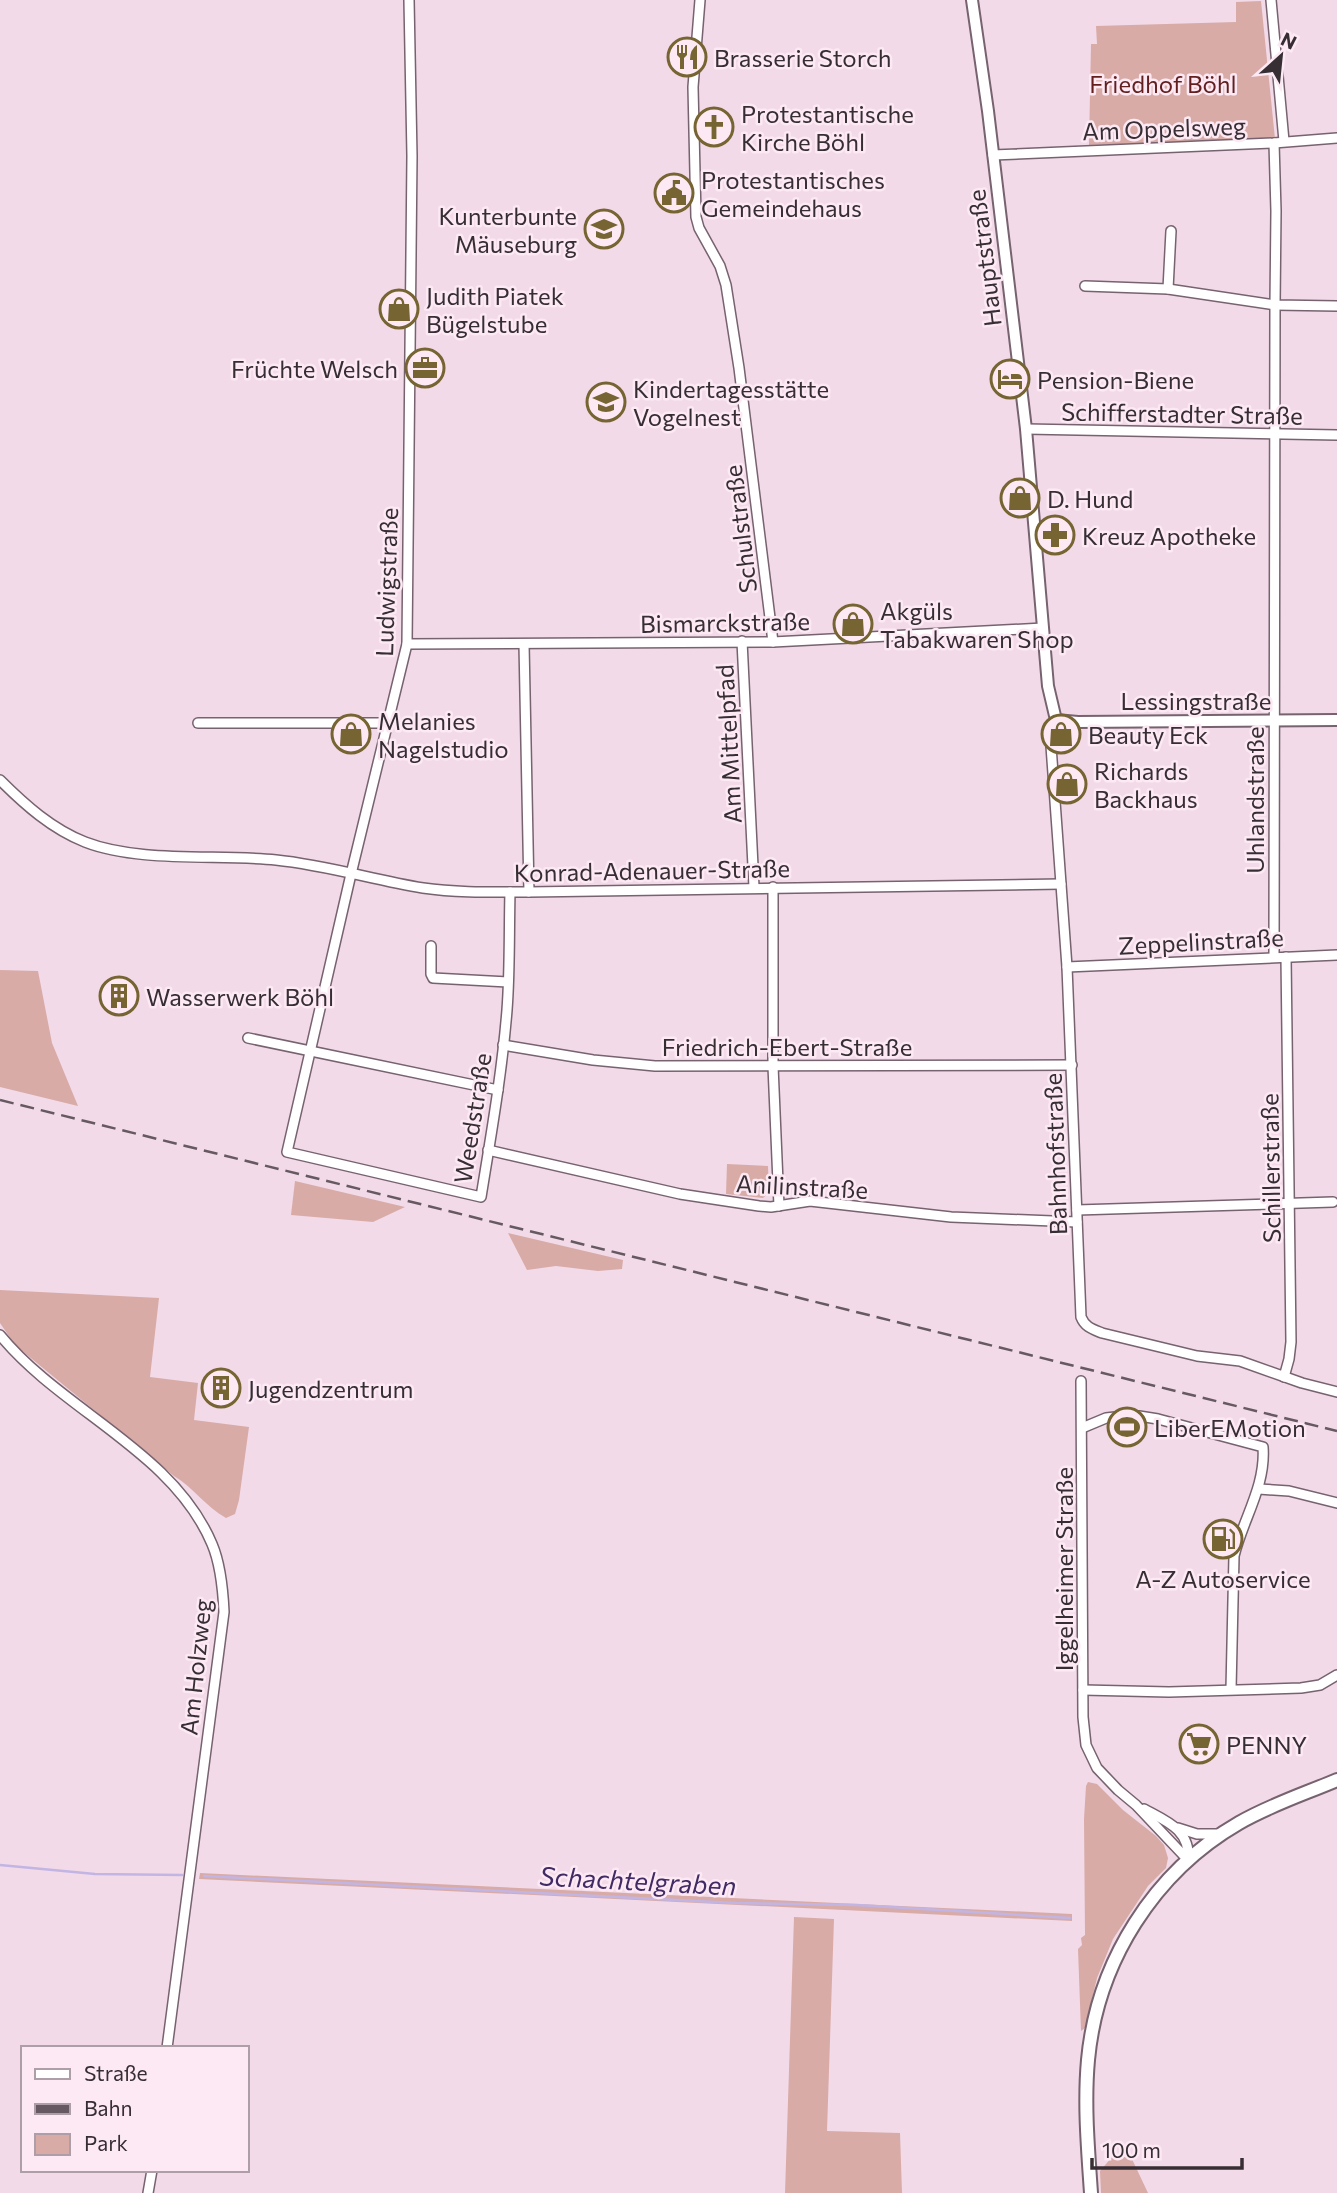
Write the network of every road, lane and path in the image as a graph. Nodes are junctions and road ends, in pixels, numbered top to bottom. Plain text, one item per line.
1 (409, 0) edge
2 (700, 0) edge
3 (972, 0) edge
4 (1271, 0) edge
5 (1337, 138) edge
6 (1279, 142) junction
7 (993, 155) junction
8 (1171, 231) dead end
9 (1085, 286) dead end
10 (1168, 289) junction
11 (1275, 305) junction
12 (1337, 306) edge
13 (1026, 429) junction
14 (1275, 433) junction
15 (1337, 435) edge
16 (1043, 628) junction
17 (742, 641) junction
18 (773, 642) junction
19 (407, 644) junction
20 (524, 644) junction
21 (1056, 720) junction
22 (1273, 720) junction
23 (1337, 720) edge
24 (198, 723) dead end
25 (389, 723) junction
26 (0, 780) edge
27 (351, 874) junction
28 (1061, 884) junction
29 (754, 887) junction
30 (773, 887) junction
31 (510, 892) junction
32 (529, 892) junction
33 (431, 946) dead end
34 (1337, 955) edge
35 (1274, 957) junction
36 (1286, 957) junction
37 (1066, 967) junction
38 (508, 982) junction
39 (248, 1038) dead end
40 (503, 1045) junction
41 (311, 1050) junction
42 (1072, 1065) junction
43 (773, 1066) junction
44 (498, 1090) junction
45 (488, 1150) junction
46 (287, 1152) joint
47 (1289, 1202) junction
48 (1333, 1202) dead end
49 (779, 1206) junction
50 (1077, 1210) junction
51 (1077, 1222) junction
52 (0, 1335) edge
53 (1284, 1377) junction
54 (1081, 1381) dead end
55 (1337, 1392) edge
56 (1082, 1428) junction
57 (1259, 1489) junction
58 (1337, 1503) edge
59 (1337, 1675) edge
60 (1231, 1689) junction
61 (1083, 1690) junction
62 (1337, 1780) edge
63 (1136, 1805) junction
64 (1175, 1827) junction
65 (1221, 1834) junction
66 (1188, 1860) junction
67 (167, 2046) edge
68 (152, 2172) edge
69 (149, 2193) edge
70 (1091, 2193) edge

1 - 19 street, Ludwigstraße
2 - 18 street, Schulstraße
3 - 7 street, Hauptstraße
4 - 6 street, Uhlandstraße
5 - 6 street, Am Oppelsweg
6 - 7 street, Am Oppelsweg
6 - 11 street, Uhlandstraße
7 - 13 street, Hauptstraße
8 - 10 street
9 - 10 street
10 - 11 street
11 - 12 street
11 - 14 street, Uhlandstraße
13 - 14 street, Schifferstadter Straße
13 - 16 street, Hauptstraße
14 - 15 street, Schifferstadter Straße
14 - 22 street, Uhlandstraße
16 - 18 street, Bismarckstraße
16 - 21 street, Hauptstraße
17 - 18 street, Bismarckstraße
17 - 20 street, Bismarckstraße
17 - 29 street, Am Mittelpfad
19 - 20 street, Bismarckstraße
19 - 25 street, Ludwigstraße
20 - 32 street
21 - 22 street, Lessingstraße
21 - 28 street, Bahnhofstraße
22 - 23 street, Lessingstraße
22 - 35 street, Uhlandstraße
24 - 25 street
25 - 27 street, Ludwigstraße
26 - 27 street, Konrad-Adenauer-Straße
27 - 31 street, Konrad-Adenauer-Straße
27 - 41 street, Ludwigstraße
28 - 30 street, Konrad-Adenauer-Straße
28 - 37 street, Bahnhofstraße
29 - 30 street, Konrad-Adenauer-Straße
29 - 32 street, Konrad-Adenauer-Straße
30 - 43 street
31 - 32 street, Konrad-Adenauer-Straße
31 - 38 street, Weedstraße
33 - 38 street
34 - 36 street, Zeppelinstraße
35 - 36 street, Zeppelinstraße
35 - 37 street, Zeppelinstraße
36 - 47 street, Schillerstraße
37 - 42 street, Bahnhofstraße
38 - 40 street, Weedstraße
39 - 41 street
40 - 43 street, Friedrich-Ebert-Straße
40 - 44 street, Weedstraße
41 - 44 street
41 - 46 street, Ludwigstraße
42 - 43 street, Friedrich-Ebert-Straße
42 - 50 street, Bahnhofstraße
43 - 49 street
44 - 45 street, Weedstraße
45 - 46 street, Weedstraße
45 - 49 street, Anilinstraße
47 - 48 street
47 - 50 street
47 - 53 street, Schillerstraße
49 - 51 street, Anilinstraße
50 - 51 street, Bahnhofstraße
51 - 53 street, Bahnhofstraße
52 - 67 street, Am Holzweg
53 - 55 street, Bahnhofstraße
54 - 56 street, Iggelheimer Straße
56 - 57 street
56 - 61 street, Iggelheimer Straße
57 - 58 street
57 - 60 street
59 - 60 street
60 - 61 street
61 - 63 street, Iggelheimer Straße
62 - 65 main road
63 - 64 street
63 - 66 street
64 - 65 street
64 - 66 street
65 - 66 main road
66 - 70 main road
68 - 69 street

